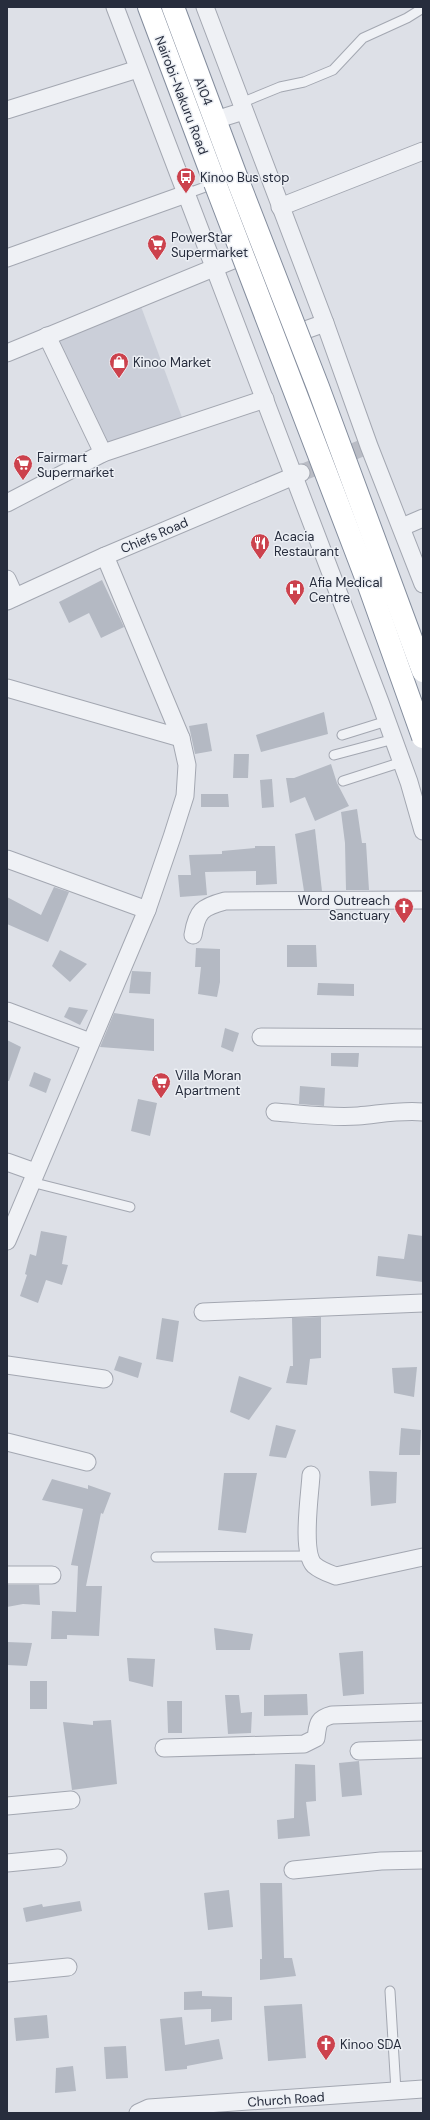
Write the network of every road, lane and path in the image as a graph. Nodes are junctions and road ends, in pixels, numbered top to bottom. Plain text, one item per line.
1 (115, 7) edge
2 (149, 7) edge
3 (173, 7) edge
4 (205, 7) edge
5 (423, 8) edge
6 (138, 69) junction
7 (243, 107) junction
8 (7, 110) edge
9 (215, 120) junction
10 (423, 151) edge
11 (226, 180) junction
12 (186, 194) junction
13 (280, 207) junction
14 (243, 256) junction
15 (7, 258) edge
16 (214, 267) junction
17 (325, 323) junction
18 (297, 333) junction
19 (47, 336) junction
20 (7, 353) edge
21 (264, 400) junction
22 (103, 453) junction
23 (298, 474) junction
24 (7, 503) edge
25 (423, 518) edge
26 (402, 527) junction
27 (105, 556) junction
28 (7, 579) edge
29 (423, 584) edge
30 (11, 599) edge
31 (423, 671) edge
32 (7, 688) edge
33 (387, 722) junction
34 (342, 735) dead end
35 (423, 737) edge
36 (180, 738) junction
37 (394, 739) junction
38 (334, 755) dead end
39 (402, 762) junction
40 (342, 781) dead end
41 (423, 831) edge
42 (7, 859) edge
43 (423, 900) edge
44 (147, 910) junction
45 (193, 935) dead end
46 (7, 1011) edge
47 (261, 1037) dead end
48 (423, 1038) edge
49 (90, 1042) junction
50 (275, 1112) dead end
51 (423, 1112) edge
52 (7, 1162) edge
53 (33, 1177) junction
54 (130, 1207) dead end
55 (7, 1241) edge
56 (423, 1303) edge
57 (203, 1312) dead end
58 (7, 1365) edge
59 (104, 1379) dead end
60 (7, 1442) edge
61 (87, 1462) dead end
62 (311, 1475) dead end
63 (156, 1556) dead end
64 (310, 1556) junction
65 (423, 1557) edge
66 (52, 1575) dead end
67 (7, 1576) edge
68 (423, 1712) edge
69 (164, 1748) dead end
70 (423, 1749) edge
71 (358, 1751) dead end
72 (71, 1800) dead end
73 (7, 1806) edge
74 (58, 1858) dead end
75 (423, 1860) edge
76 (7, 1863) edge
77 (293, 1870) dead end
78 (68, 1966) dead end
79 (7, 1973) edge
80 (390, 1991) dead end
81 (423, 2089) edge
82 (396, 2091) junction
83 (144, 2110) edge

1 - 6 street
2 - 11 highway, Nairobi-Nakuru Road
3 - 9 highway, A104
4 - 7 street
5 - 7 lane
6 - 8 street
6 - 12 street
7 - 9 street
7 - 13 street
9 - 11 highway, A104
10 - 13 street
11 - 12 lane
11 - 14 highway, bridge
11 - 18 highway, bridge
12 - 15 street
12 - 16 street
13 - 17 street
14 - 16 street
14 - 35 highway, bridge
16 - 19 street
16 - 21 street
17 - 18 street
17 - 26 street
18 - 31 highway, bridge
19 - 20 street
19 - 22 street
21 - 22 street
21 - 23 street
22 - 24 street
23 - 27 street, Chiefs Road
23 - 33 street
25 - 26 street
26 - 29 street
27 - 30 street, Chiefs Road
27 - 36 street
28 - 30 street
32 - 36 street
33 - 34 lane
33 - 37 street
36 - 44 street
37 - 38 lane
37 - 39 street
39 - 40 lane
39 - 41 street
42 - 44 street
43 - 45 street
44 - 49 street
46 - 49 street
47 - 48 street
49 - 53 street
50 - 51 street
52 - 53 street
53 - 54 lane
53 - 55 street
56 - 57 street
58 - 59 street
60 - 61 street
62 - 64 street
63 - 64 lane
64 - 65 street
66 - 67 street
68 - 69 street
70 - 71 street
72 - 73 street
74 - 76 street
75 - 77 street
78 - 79 street
80 - 82 lane
81 - 82 street, Church Road
82 - 83 street, Church Road

